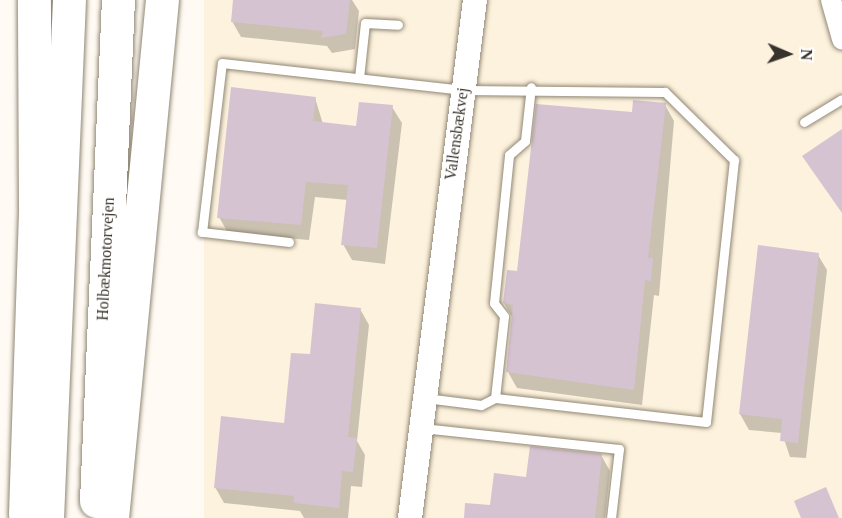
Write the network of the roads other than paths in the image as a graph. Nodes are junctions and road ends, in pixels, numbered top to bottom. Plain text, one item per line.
1 (34, 0) edge
2 (69, 0) edge
3 (118, 0) edge
4 (162, 0) edge
5 (461, 0) edge
6 (475, 0) edge
7 (831, 0) edge
8 (398, 25) dead end
9 (842, 40) edge
10 (358, 78) junction
11 (531, 87) junction
12 (458, 89) junction
13 (842, 99) edge
14 (804, 122) dead end
15 (289, 242) dead end
16 (423, 397) junction
17 (495, 398) junction
18 (419, 428) junction
19 (25, 518) edge
20 (47, 518) edge
21 (95, 518) edge
22 (112, 518) edge
23 (410, 518) edge
24 (611, 518) edge

1 - 19 highway
2 - 20 highway
3 - 21 highway, Holbækmotorvejen
4 - 22 highway
5 - 12 street, Vallensbækvej
6 - 12 street, Vallensbækvej
7 - 9 street
8 - 10 lane
10 - 12 lane
10 - 15 lane
11 - 12 lane
11 - 17 lane
11 - 17 lane
12 - 16 street, Vallensbækvej
13 - 14 lane
16 - 17 lane
16 - 18 street, Vallensbækvej
18 - 23 street, Vallensbækvej
18 - 24 lane

